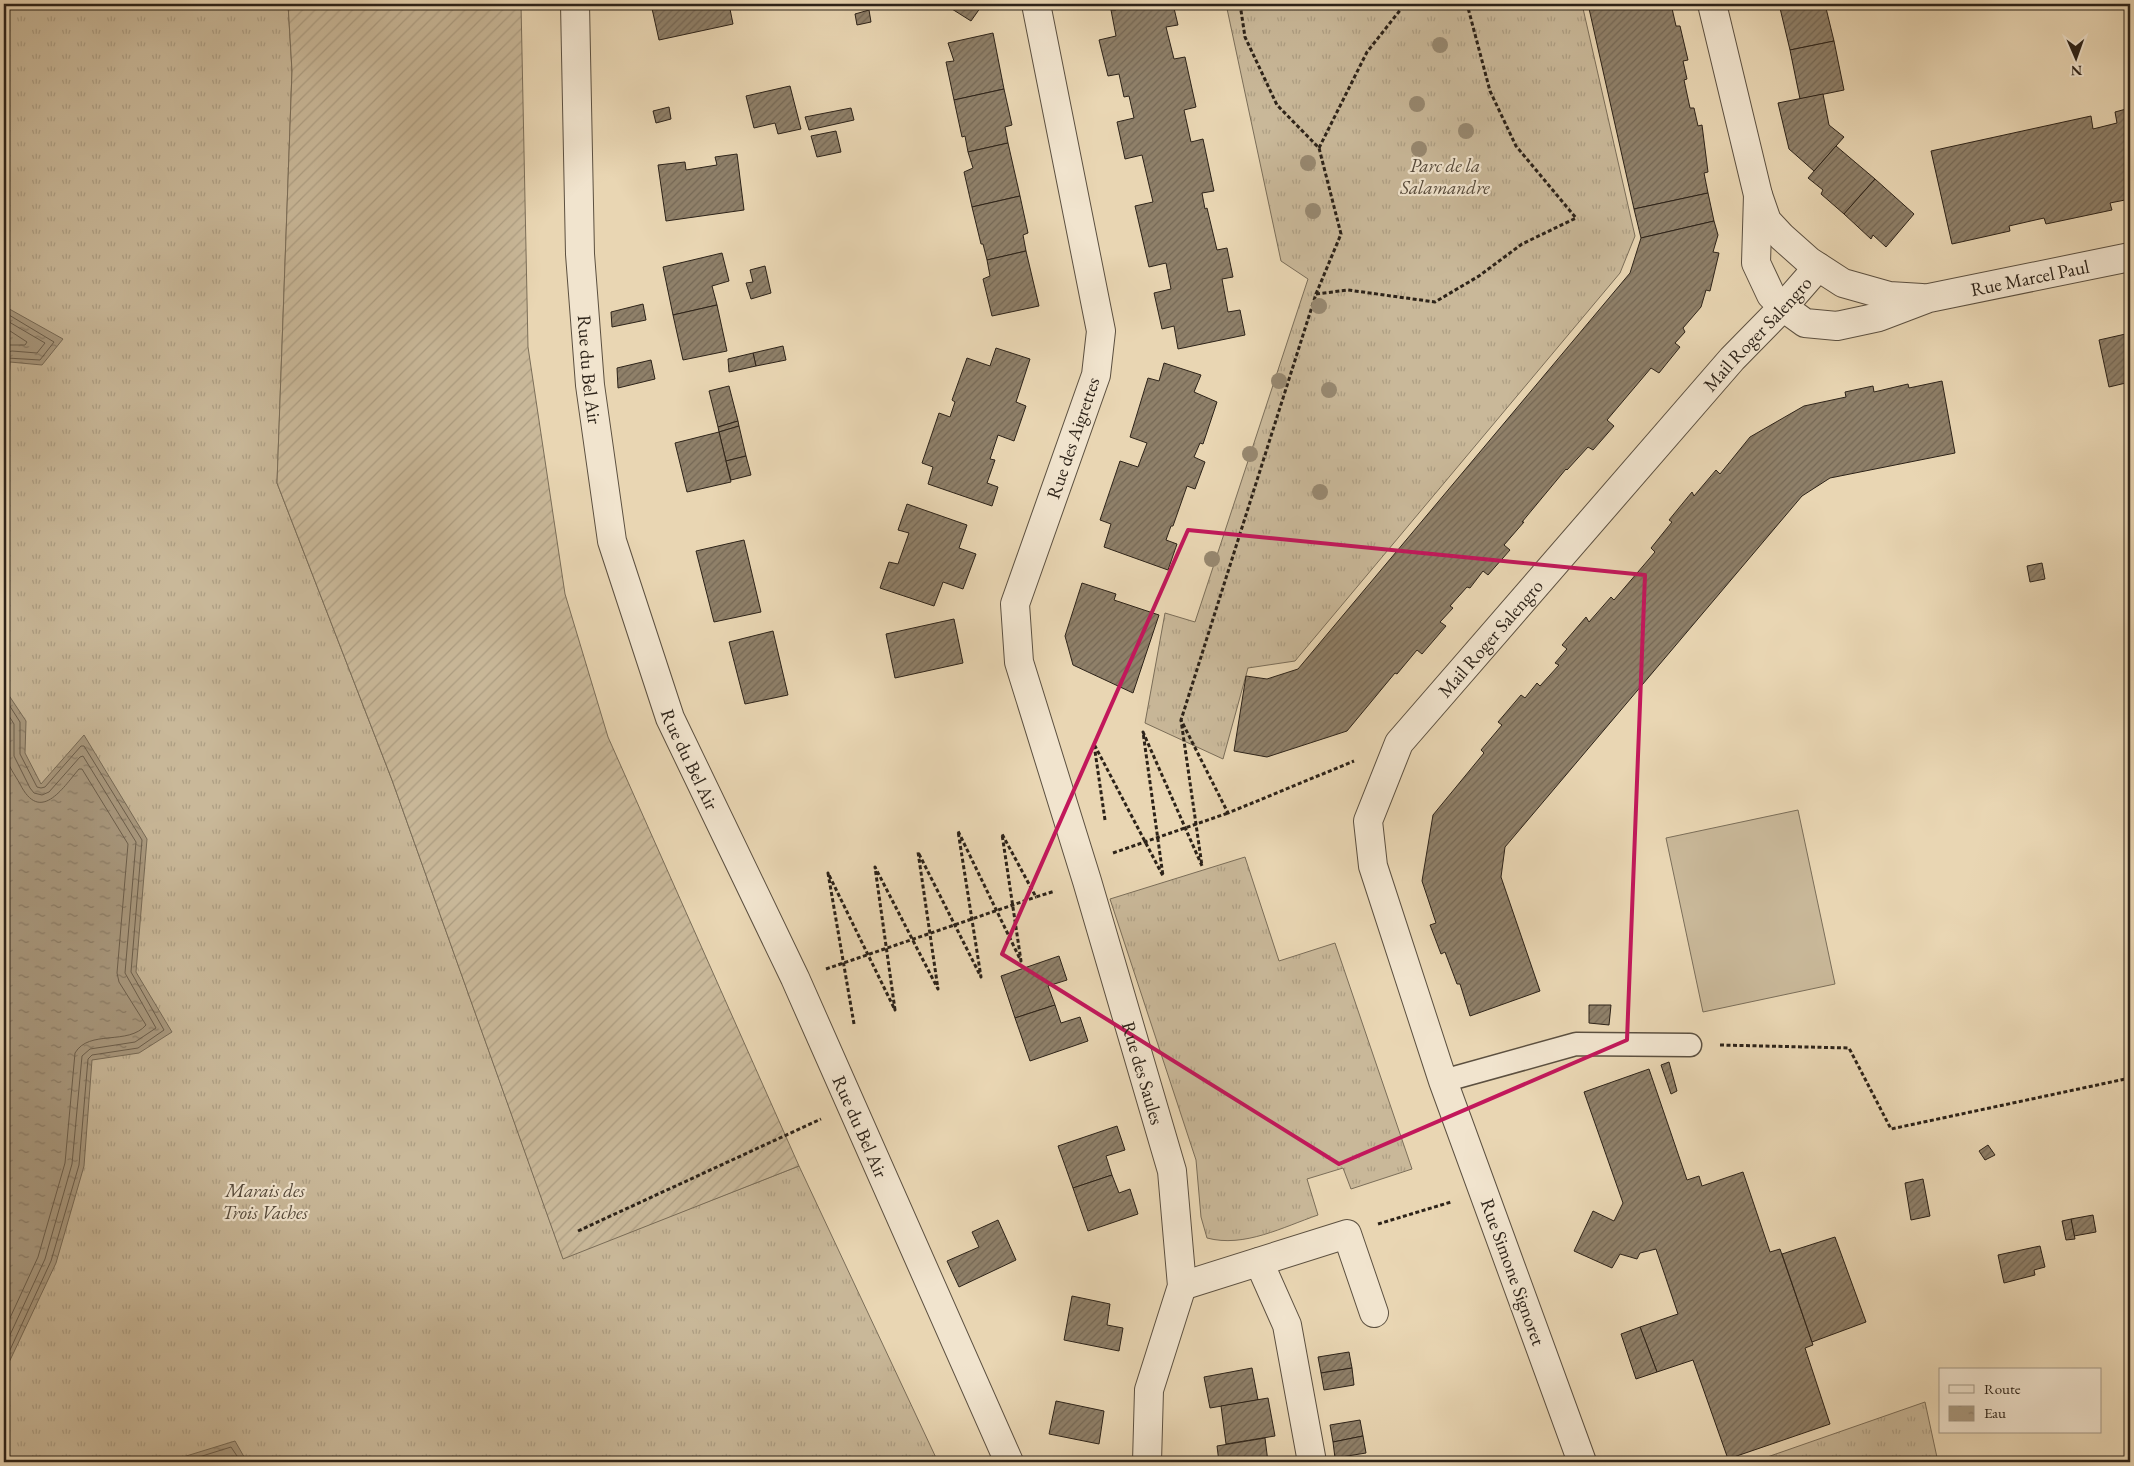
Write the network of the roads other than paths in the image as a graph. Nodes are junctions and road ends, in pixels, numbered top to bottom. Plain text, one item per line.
1 (575, 4) edge
2 (1036, 4) edge
3 (1712, 4) edge
4 (1758, 195) junction
5 (2130, 257) edge
6 (1818, 267) junction
7 (1929, 298) junction
8 (1783, 308) junction
9 (1084, 872) joint
10 (1690, 1045) road end
11 (1443, 1081) junction
12 (1259, 1262) junction
13 (1182, 1286) junction
14 (1374, 1313) dead end
15 (1009, 1462) edge
16 (1147, 1462) edge
17 (1312, 1462) edge
18 (1582, 1462) edge

1 - 15 street, Rue du Bel Air
2 - 9 street, Rue des Aigrettes
3 - 4 street, Rue Marcel Paul
4 - 6 street, Rue Marcel Paul
4 - 8 street, Rue Marcel Paul
5 - 7 street, Rue Marcel Paul
6 - 7 street, Rue Marcel Paul
6 - 8 street, Mail Roger Salengro
7 - 8 street, Rue Marcel Paul
8 - 11 street, Mail Roger Salengro
9 - 13 street, Rue des Saules
10 - 11 lane
11 - 18 street, Rue Simone Signoret
12 - 13 street
12 - 14 street
12 - 17 street
13 - 16 street, Rue des Saules

